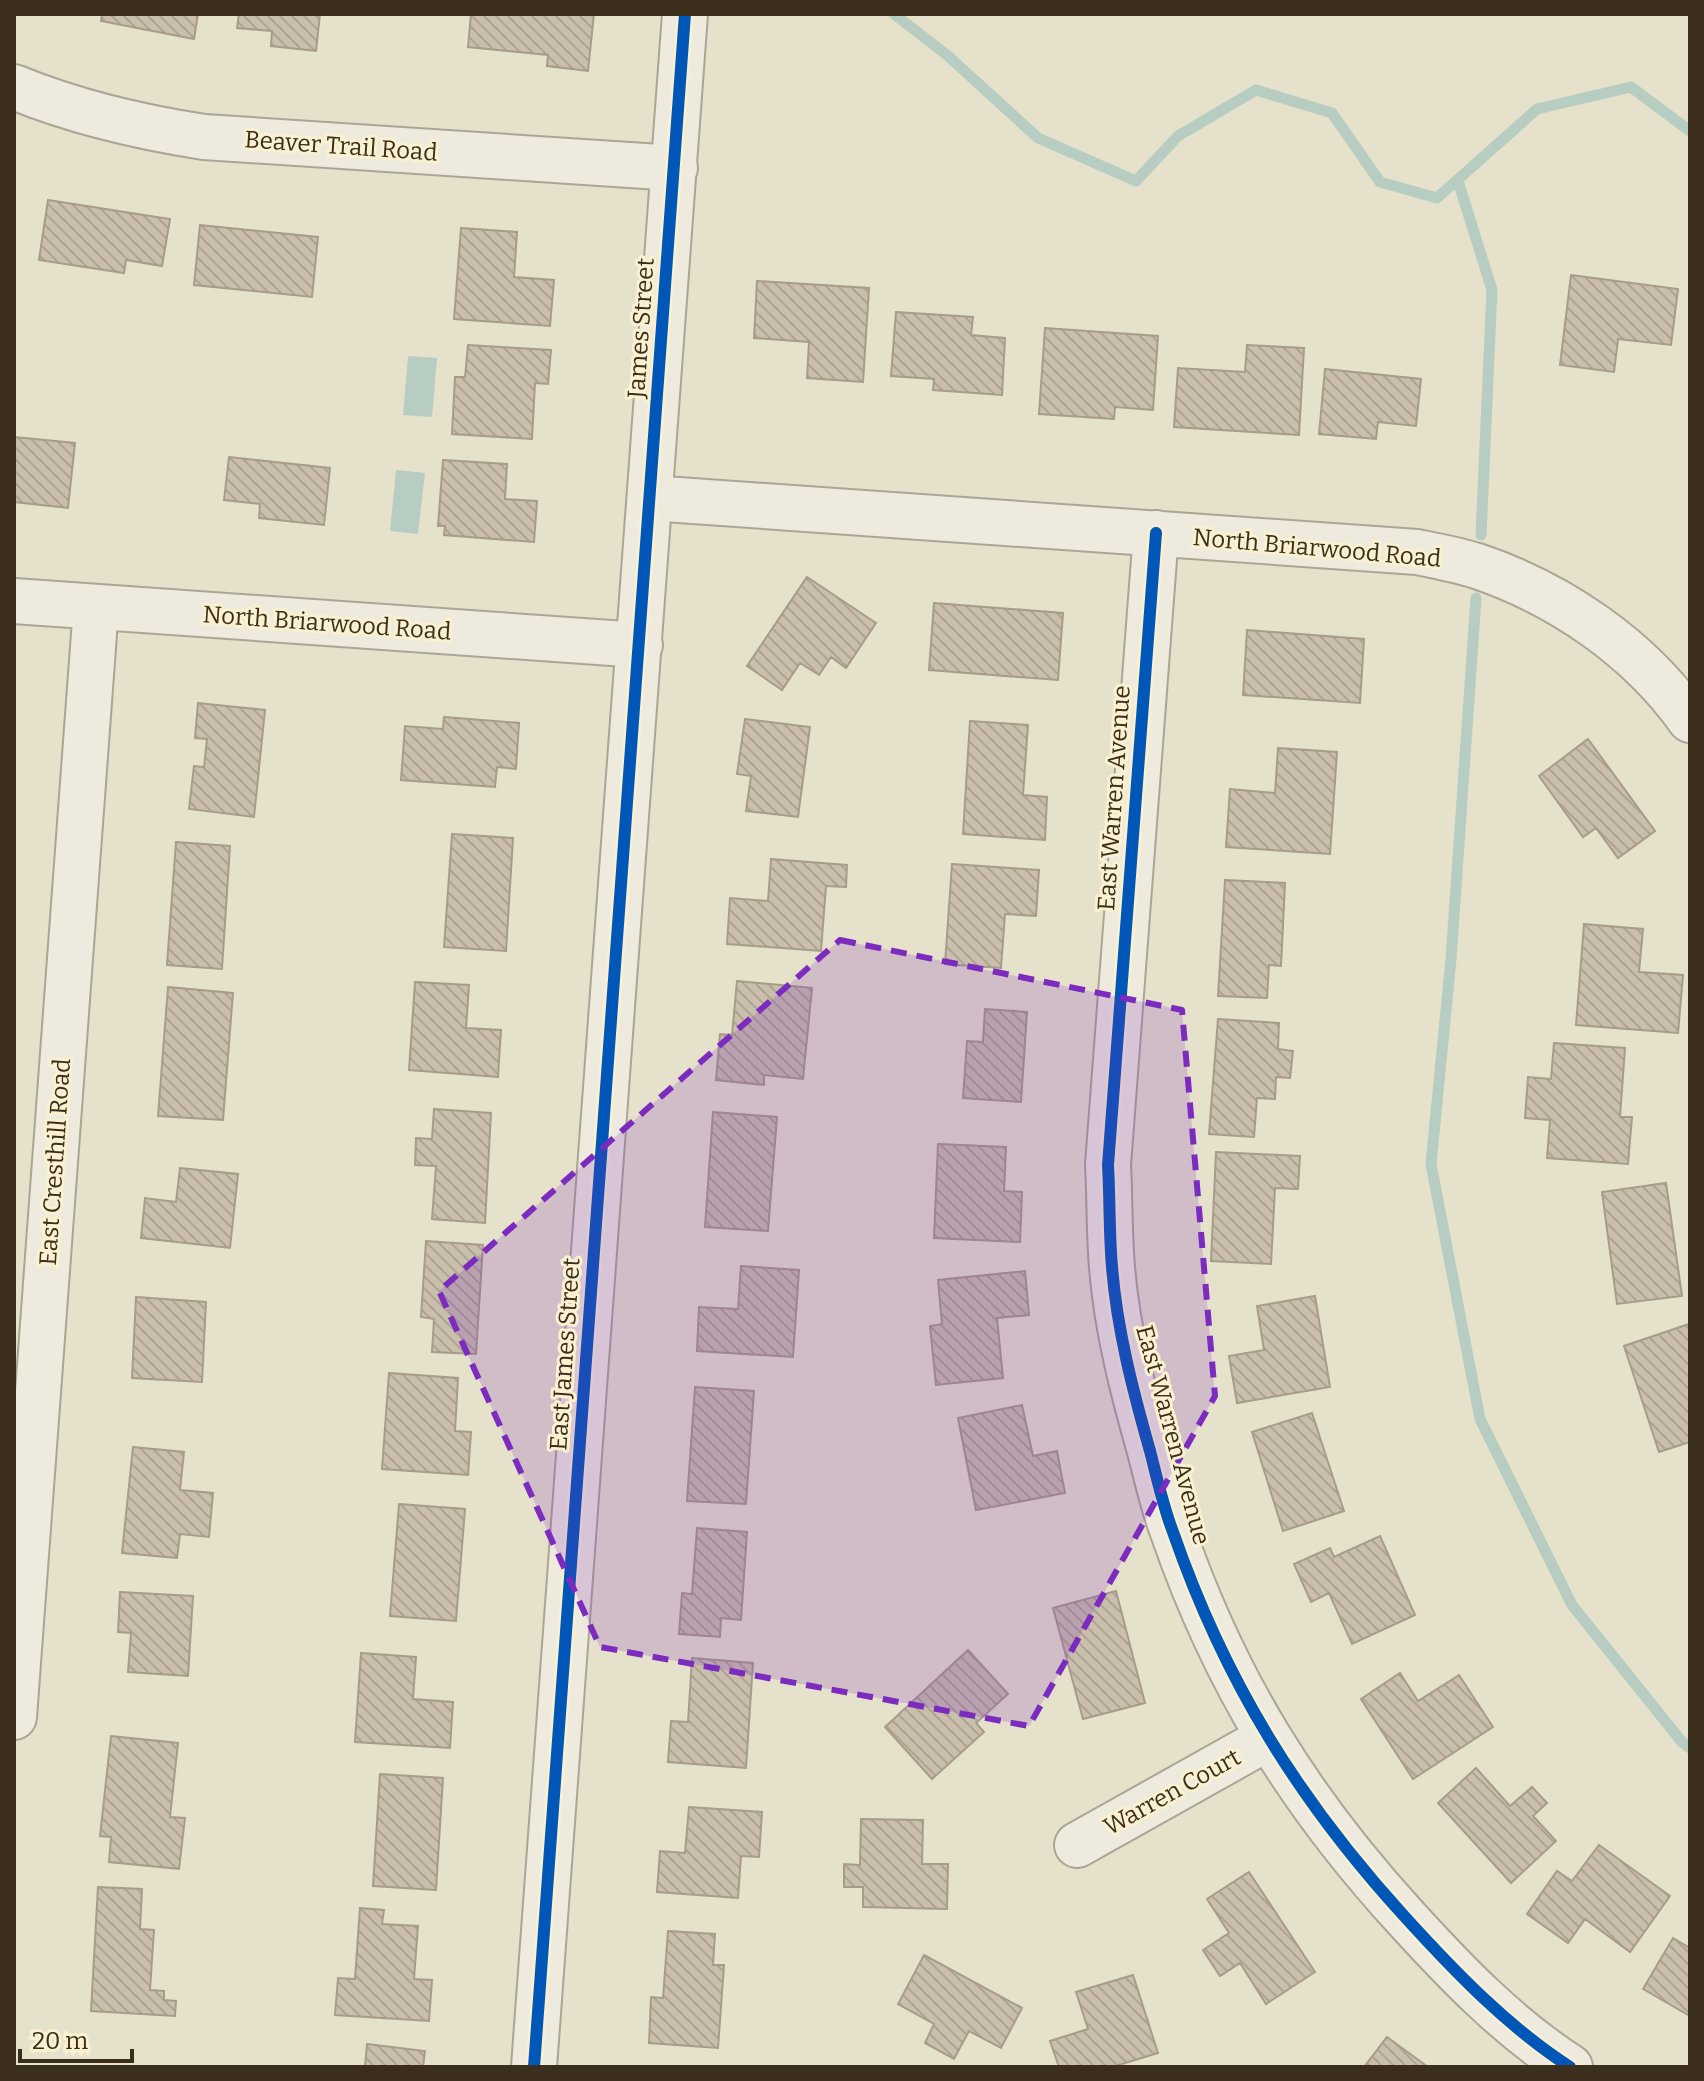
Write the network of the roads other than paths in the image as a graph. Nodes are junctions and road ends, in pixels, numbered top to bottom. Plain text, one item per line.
1 (685, 14) edge
2 (14, 87) edge
3 (675, 168) junction
4 (650, 498) junction
5 (1156, 533) junction
6 (14, 601) edge
7 (96, 607) junction
8 (640, 645) junction
9 (1690, 720) edge
10 (14, 1717) edge
11 (1268, 1738) junction
12 (1077, 1845) dead end
13 (534, 2067) edge
14 (1570, 2067) edge

1 - 3 street, James Street
2 - 3 street, Beaver Trail Road
3 - 4 street, James Street
4 - 5 street, North Briarwood Road
4 - 8 street, James Street
5 - 9 street, North Briarwood Road
5 - 11 street, East Warren Avenue
6 - 7 street, North Briarwood Road
7 - 8 street, North Briarwood Road
7 - 10 street, East Cresthill Road
8 - 13 street, East James Street
11 - 12 street, Warren Court
11 - 14 street, East Warren Avenue

